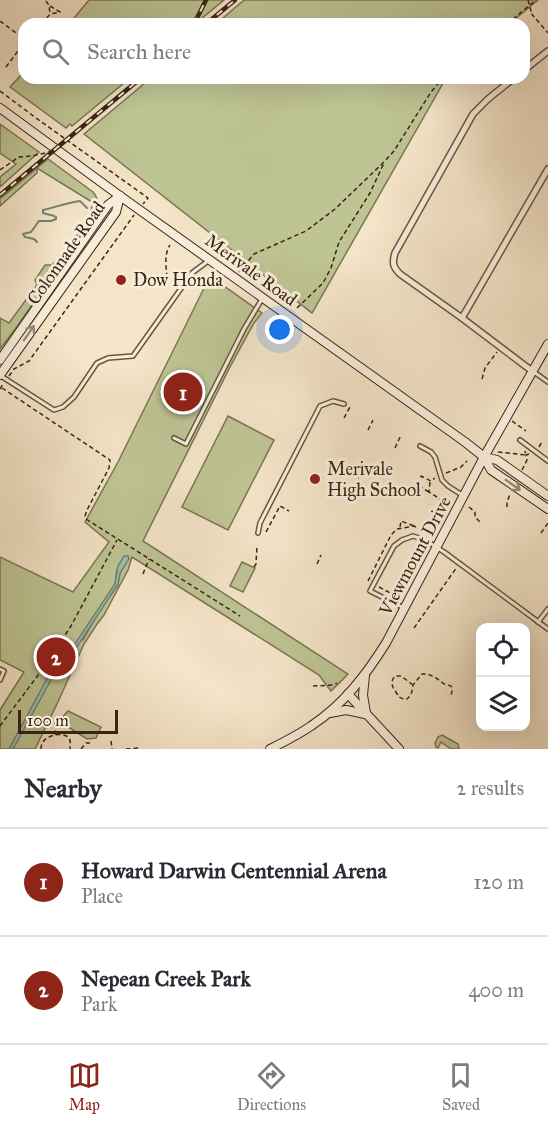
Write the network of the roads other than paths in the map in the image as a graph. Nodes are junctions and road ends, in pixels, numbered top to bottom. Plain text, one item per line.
1 (548, 51) edge
2 (530, 65) edge
3 (507, 84) edge
4 (0, 108) edge
5 (548, 169) edge
6 (120, 196) junction
7 (210, 260) junction
8 (263, 298) junction
9 (462, 318) junction
10 (548, 344) edge
11 (0, 360) edge
12 (532, 371) junction
13 (0, 375) edge
14 (548, 382) edge
15 (344, 404) dead end
16 (174, 438) dead end
17 (519, 440) dead end
18 (420, 446) dead end
19 (484, 457) junction
20 (548, 461) edge
21 (463, 496) junction
22 (548, 496) edge
23 (548, 509) edge
24 (258, 533) dead end
25 (436, 547) junction
26 (404, 608) junction
27 (548, 609) edge
28 (538, 622) junction
29 (548, 629) edge
30 (0, 669) edge
31 (365, 675) junction
32 (0, 680) edge
33 (348, 694) junction
34 (328, 713) junction
35 (366, 714) junction
36 (270, 749) edge
37 (399, 749) edge

1 - 2 street
3 - 9 street
4 - 6 street, Merivale Road
5 - 9 street
6 - 7 street, Merivale Road
6 - 11 street, Colonnade Road
13 -> 6 street, Colonnade Road
7 - 8 street, Merivale Road
7 - 13 lane
8 - 16 lane
8 - 19 street, Merivale Road
9 - 12 street
10 - 12 street, Viewmount Drive
12 - 14 lane
12 - 19 street, Viewmount Drive
15 - 24 lane
17 - 20 lane
18 - 21 lane
19 - 21 street, Viewmount Drive
19 - 22 street, Merivale Road
19 -> 23 street, Merivale Road
21 - 25 street, Viewmount Drive
25 - 26 street, Viewmount Drive
25 - 26 lane
25 - 28 lane
26 - 31 street, Viewmount Drive
27 - 28 lane
28 - 29 lane
30 - 32 lane
31 - 33 street, Viewmount Drive
31 - 35 street
33 - 34 street, Viewmount Drive
33 - 35 street
34 - 35 street
34 - 36 street, Viewmount Drive
35 - 37 street

